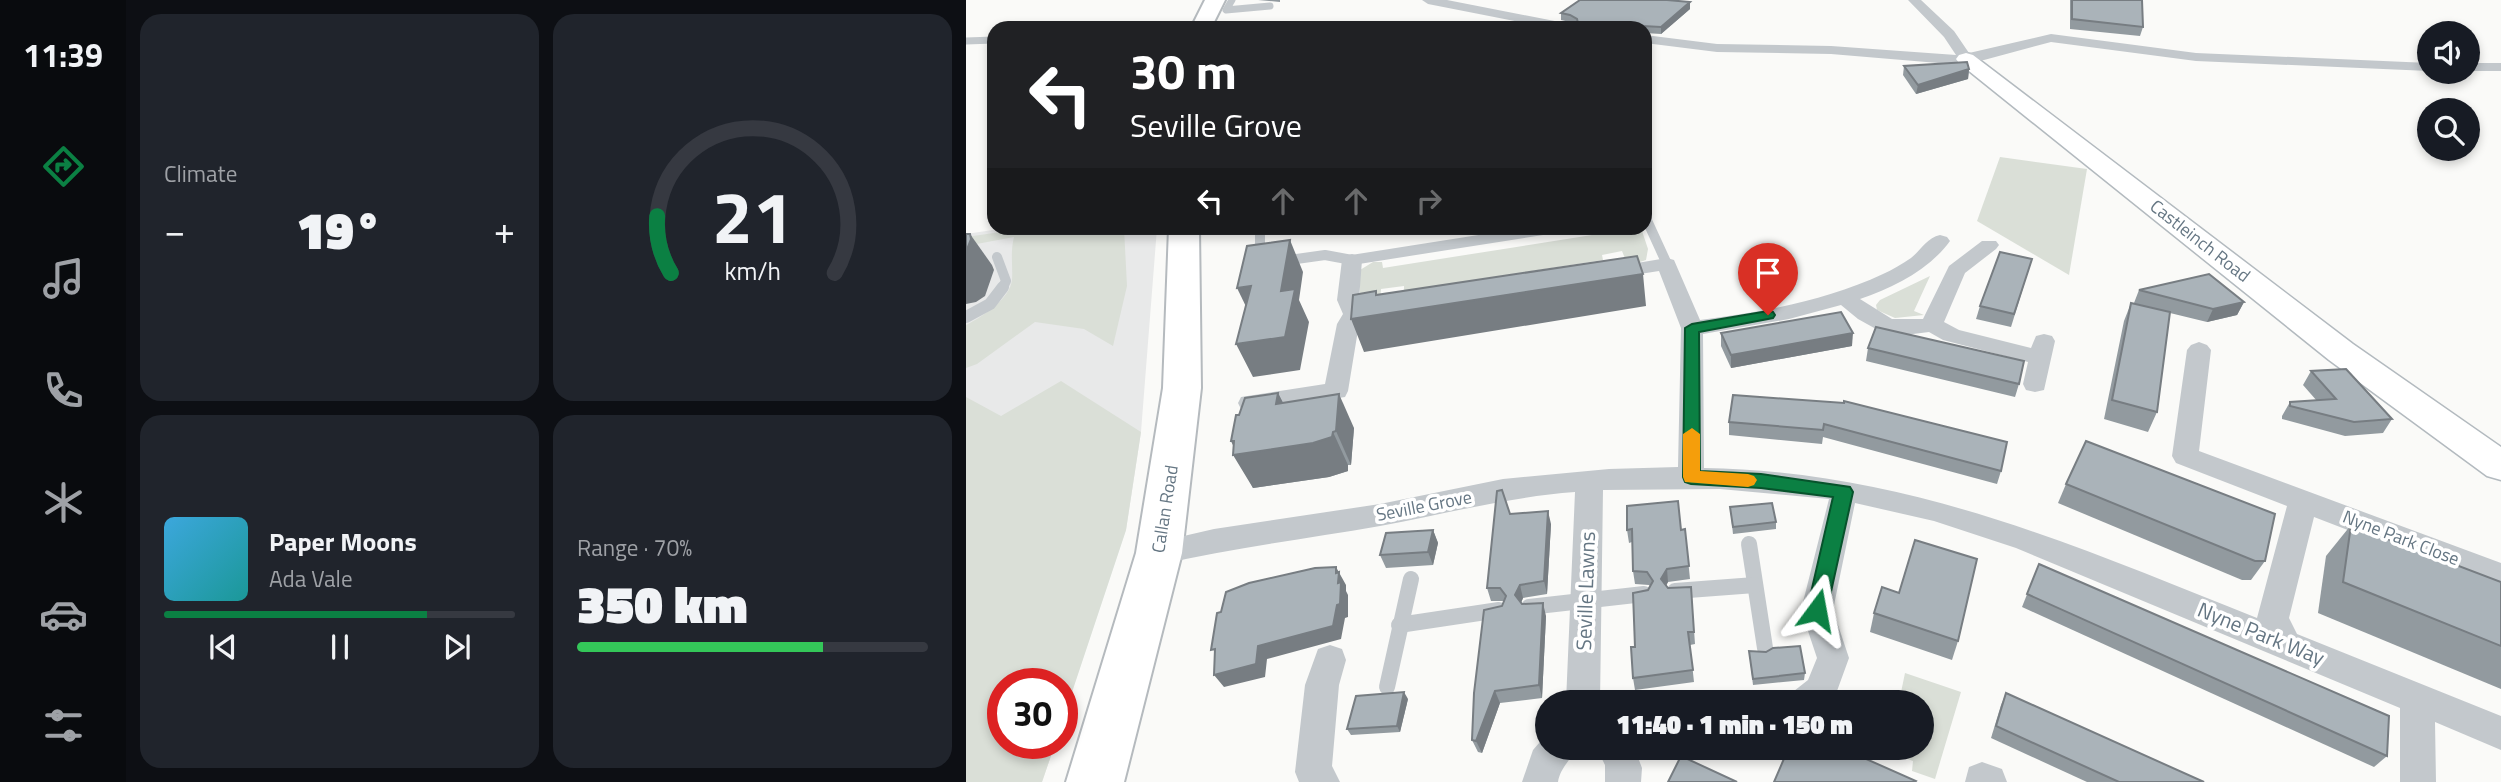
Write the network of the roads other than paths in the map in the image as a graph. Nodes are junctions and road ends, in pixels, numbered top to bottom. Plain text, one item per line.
1 (1215, 0) edge
2 (1232, 0) edge
3 (1428, 0) edge
4 (1914, 0) edge
5 (1270, 6) dead end
6 (1204, 21) edge
7 (1534, 21) edge
8 (987, 40) edge
9 (1652, 40) edge
10 (966, 41) edge
11 (1966, 59) junction
12 (2417, 66) edge
13 (2480, 67) edge
14 (2501, 67) edge
15 (1652, 231) edge
16 (1184, 235) edge
17 (1260, 235) edge
18 (1511, 235) edge
19 (1940, 241) dead end
20 (997, 257) dead end
21 (2012, 257) edge
22 (1352, 260) junction
23 (1667, 264) junction
24 (1260, 265) junction
25 (1247, 267) edge
26 (1589, 276) edge
27 (1844, 297) junction
28 (1404, 306) edge
29 (1354, 314) junction
30 (966, 317) edge
31 (1932, 325) junction
32 (1692, 328) junction
33 (2199, 349) dead end
34 (2035, 384) dead end
35 (1250, 404) edge
36 (2501, 466) edge
37 (1691, 477) junction
38 (1589, 481) junction
39 (1844, 492) junction
40 (2302, 499) junction
41 (2021, 537) joint
42 (1749, 544) dead end
43 (1159, 553) junction
44 (2501, 576) edge
45 (1411, 579) dead end
46 (1755, 584) junction
47 (1673, 591) edge
48 (1644, 594) edge
49 (1586, 601) junction
50 (1529, 607) edge
51 (1500, 610) edge
52 (1399, 625) junction
53 (2285, 644) junction
54 (1765, 648) dead end
55 (1330, 660) dead end
56 (1387, 687) dead end
57 (1583, 690) edge
58 (1821, 690) edge
59 (2417, 699) junction
60 (2501, 733) edge
61 (1546, 760) edge
62 (1095, 782) edge
63 (1322, 782) edge
64 (1539, 782) edge
65 (2418, 782) edge

1 - 6 main road
2 - 5 lane
3 - 7 street
4 - 11 street, Castleinch Road
8 - 10 lane
9 - 11 street
11 - 12 street
11 - 36 street, Castleinch Road
13 - 14 street
15 - 23 lane
16 - 43 main road, Callan Road
17 - 24 lane
18 - 22 lane
19 - 27 street
20 - 30 lane
21 - 31 street
22 - 24 lane
22 - 29 street
23 - 26 street
23 - 32 street
24 - 25 lane
27 - 31 street
27 - 32 street
28 - 29 street
29 - 35 street
31 - 34 street
32 - 37 street
33 - 40 street, Nyne Park Close
37 - 38 street, Seville Grove
37 - 39 street, Seville Grove
38 - 43 street, Seville Grove
38 - 49 street, Seville Lawns
39 - 41 street, Seville Grove
39 - 58 street
40 - 44 street, Nyne Park Close
40 - 53 street
41 - 53 street, Nyne Park Way
42 - 46 lane
43 - 62 main road, Callan Road
45 - 52 lane
46 - 47 lane
46 - 54 lane
48 - 49 lane
49 - 50 lane
49 - 57 street, Seville Lawns
51 - 52 lane
52 - 56 lane
53 - 59 street, Nyne Park Way
55 - 63 street
59 - 60 street, Nyne Park Way
59 - 65 street
61 - 64 street

